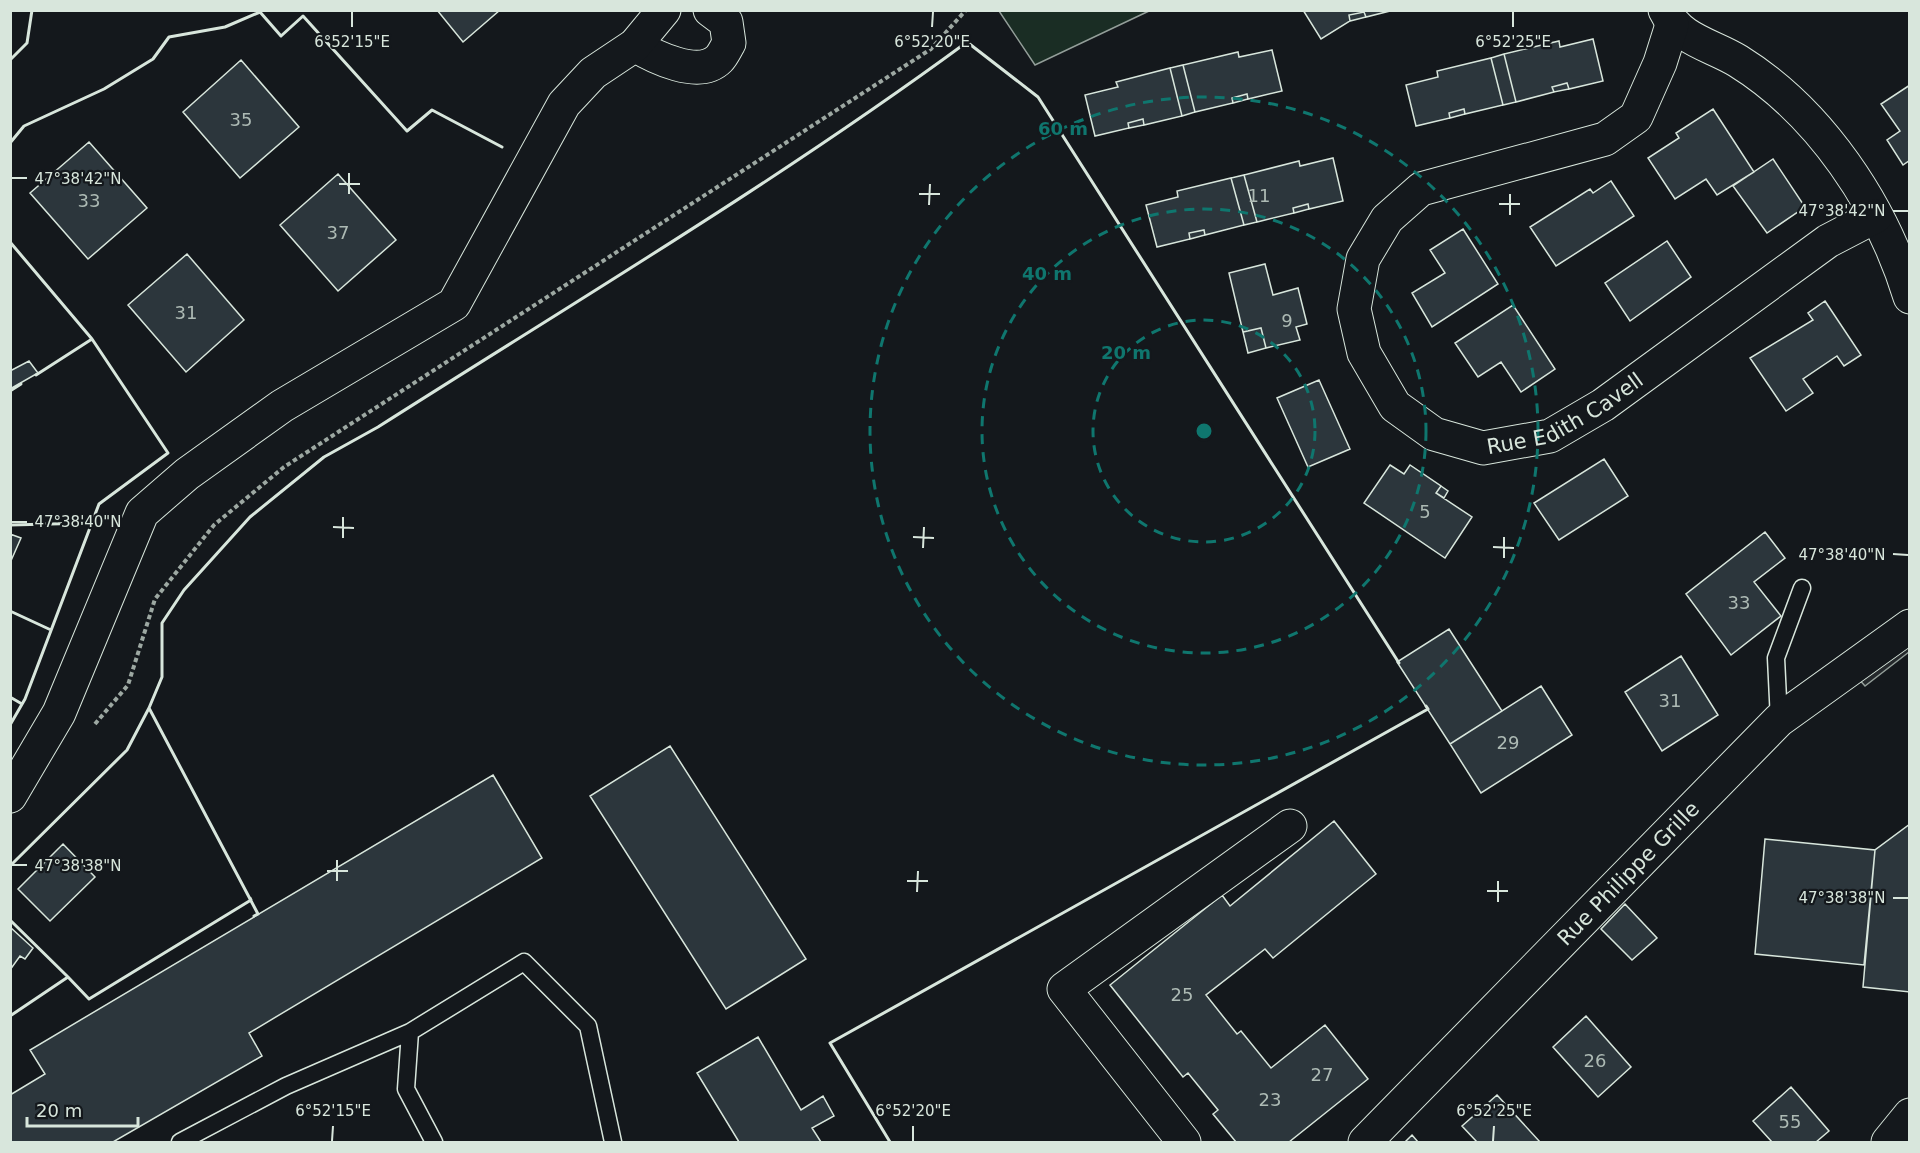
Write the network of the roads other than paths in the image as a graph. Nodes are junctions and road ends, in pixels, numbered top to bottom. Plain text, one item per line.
1 (664, 10) edge
2 (710, 10) edge
3 (1668, 18) edge
4 (635, 45) junction
5 (1876, 216) junction
6 (1910, 297) edge
7 (1802, 588) dead end
8 (1910, 626) edge
9 (1779, 720) junction
10 (10, 796) edge
11 (1290, 826) dead end
12 (410, 1032) junction
13 (1910, 1115) edge
14 (180, 1143) edge
15 (434, 1143) edge
16 (613, 1143) edge
17 (1184, 1143) edge
18 (1365, 1143) edge
19 (1888, 1143) edge

1 - 4 street
2 - 4 street
3 - 5 street
3 - 5 street, Rue Edith Cavell
4 - 10 street
5 - 6 street
7 - 9 lane
8 - 9 street, Rue Philippe Grille
9 - 18 street, Rue Philippe Grille
11 - 17 street
12 - 14 lane
12 - 15 lane
12 - 16 lane
13 - 19 street

